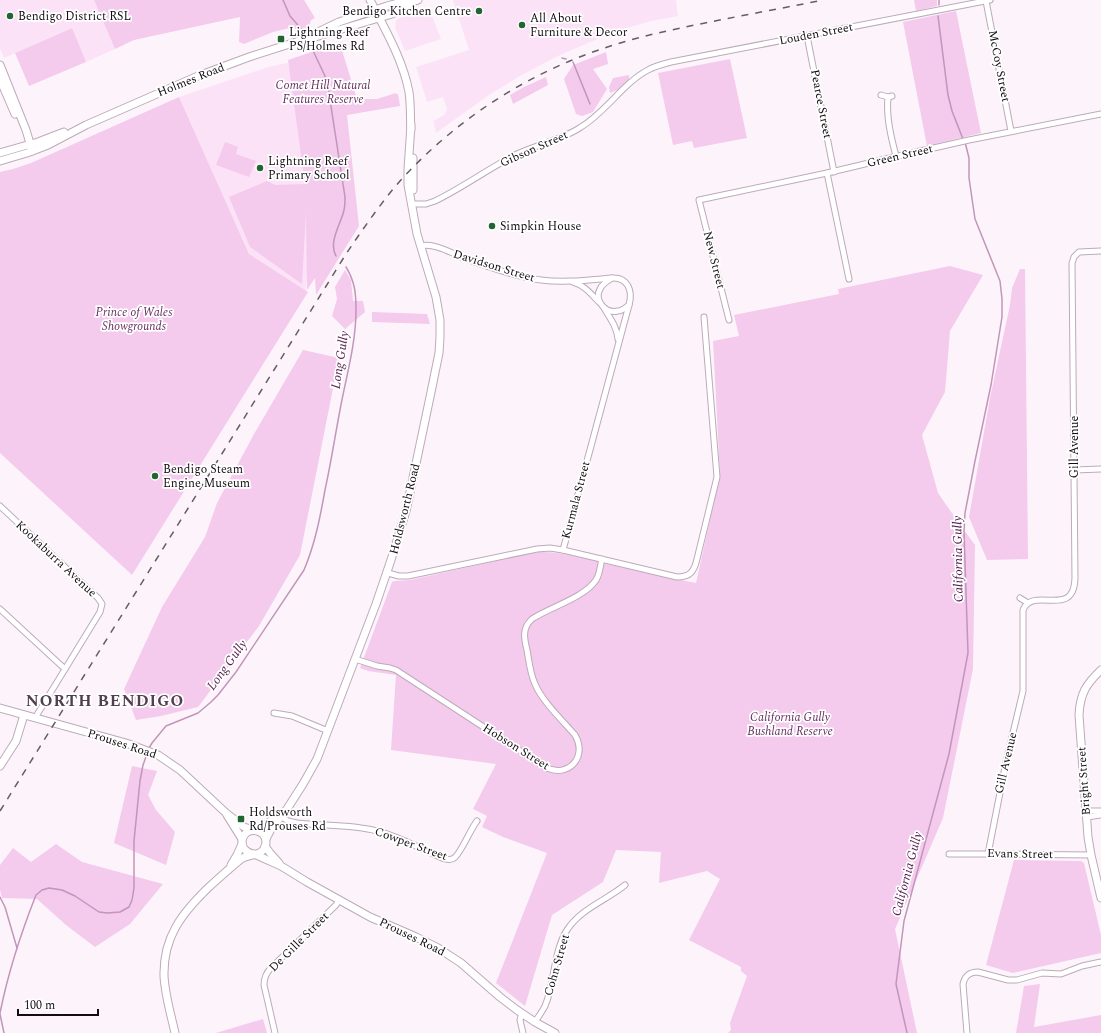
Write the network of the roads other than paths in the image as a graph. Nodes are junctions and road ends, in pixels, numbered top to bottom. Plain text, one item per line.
1 (370, 0) edge
2 (988, 0) edge
3 (415, 1) edge
4 (375, 9) junction
5 (379, 18) junction
6 (807, 36) junction
7 (306, 38) junction
8 (0, 65) edge
9 (643, 72) joint
10 (0, 79) edge
11 (881, 95) dead end
12 (1101, 114) edge
13 (1012, 131) junction
14 (29, 148) junction
15 (0, 153) edge
16 (896, 156) junction
17 (0, 161) edge
18 (834, 172) junction
19 (827, 174) junction
20 (699, 200) joint
21 (412, 204) junction
22 (420, 246) junction
23 (1101, 251) edge
24 (612, 278) junction
25 (849, 280) dead end
26 (570, 281) junction
27 (629, 305) junction
28 (602, 306) junction
29 (704, 317) dead end
30 (729, 320) dead end
31 (618, 348) junction
32 (1101, 469) edge
33 (1074, 470) junction
34 (0, 506) edge
35 (563, 550) junction
36 (602, 559) junction
37 (388, 573) junction
38 (1020, 598) dead end
39 (1028, 603) junction
40 (0, 609) edge
41 (355, 659) junction
42 (65, 668) junction
43 (1101, 670) edge
44 (0, 708) edge
45 (274, 713) dead end
46 (24, 715) junction
47 (35, 718) junction
48 (328, 731) junction
49 (0, 766) edge
50 (1101, 811) edge
51 (226, 813) junction
52 (1087, 814) junction
53 (1101, 815) edge
54 (280, 816) junction
55 (477, 821) dead end
56 (254, 830) junction
57 (242, 841) junction
58 (266, 843) junction
59 (254, 854) junction
60 (949, 854) dead end
61 (988, 854) junction
62 (1091, 856) junction
63 (281, 866) junction
64 (229, 869) junction
65 (625, 885) dead end
66 (1101, 898) edge
67 (339, 900) junction
68 (1101, 962) edge
69 (522, 1013) junction
70 (535, 1022) junction
71 (175, 1033) edge
72 (275, 1033) edge
73 (522, 1033) edge
74 (555, 1033) edge
75 (967, 1033) edge

1 - 4 main road, Holdsworth Road
2 - 6 street, Louden Street
2 - 13 street, McCoy Street
3 - 4 main road, Holmes Road
3 - 5 main road, Holmes Road
4 - 5 main road, Holdsworth Road
4 - 7 main road, Holmes Road
5 - 7 main road, Holmes Road
5 - 21 main road, Holdsworth Road
6 - 9 street, Louden Street
6 - 18 street, Pearce Street
7 - 14 main road, Holmes Road
8 - 14 main road
9 - 21 street, Gibson Street
10 - 14 main road
11 - 16 street
12 - 13 street, Green Street
13 - 16 street, Green Street
14 - 15 main road, Holmes Road
14 - 17 main road, Holmes Road
16 - 18 street, Green Street
18 - 19 street, Green Street
19 - 20 street, Green Street
19 - 25 street
20 - 30 street, New Street
21 - 22 main road, Holdsworth Road
22 - 26 street, Davidson Street
22 - 37 main road, Holdsworth Road
23 - 33 street, Gill Avenue
24 - 26 street, Davidson Street
24 - 27 street
24 - 28 street
26 - 28 street, Davidson Street
27 - 28 street
27 - 31 street, Kurmala Street
28 - 31 street, Kurmala Street
29 - 36 street
31 - 35 street, Kurmala Street
32 - 33 street
33 - 39 street, Gill Avenue
34 - 42 street, Kookaburra Avenue
35 - 36 street
35 - 37 street, Kurmala Street
36 - 41 street, Hobson Street
37 - 41 main road, Holdsworth Road
38 - 39 street
39 - 61 street, Gill Avenue
40 - 42 street
41 - 48 main road, Holdsworth Road
42 - 47 street, Kookaburra Avenue
43 - 52 main road, Bright Street
44 - 46 main road, Prouses Road
45 - 48 street
46 - 47 main road, Prouses Road
46 - 49 main road
47 - 51 main road, Prouses Road
48 - 54 main road, Holdsworth Road
50 - 52 street
51 - 56 main road, Prouses Road
51 - 57 main road, Prouses Road
52 - 53 street
52 - 62 main road, Bright Street
54 - 55 street, Cowper Street
54 - 56 main road, Holdsworth Road
54 - 58 main road, Holdsworth Road
56 - 57 main road
56 - 58 main road
57 - 59 main road
57 - 64 main road
58 - 59 main road
58 - 63 main road, Prouses Road
59 - 63 main road, Prouses Road
59 - 64 main road
60 - 61 street, Evans Street
61 - 62 street, Evans Street
62 - 66 main road, Bright Street
63 - 67 main road, Prouses Road
64 - 71 main road
65 - 70 street, Cohn Street
67 - 69 main road, Prouses Road
67 - 72 street, De Gille Street
68 - 75 street
69 - 70 main road, Prouses Road
69 - 73 street
70 - 74 main road, Prouses Road

